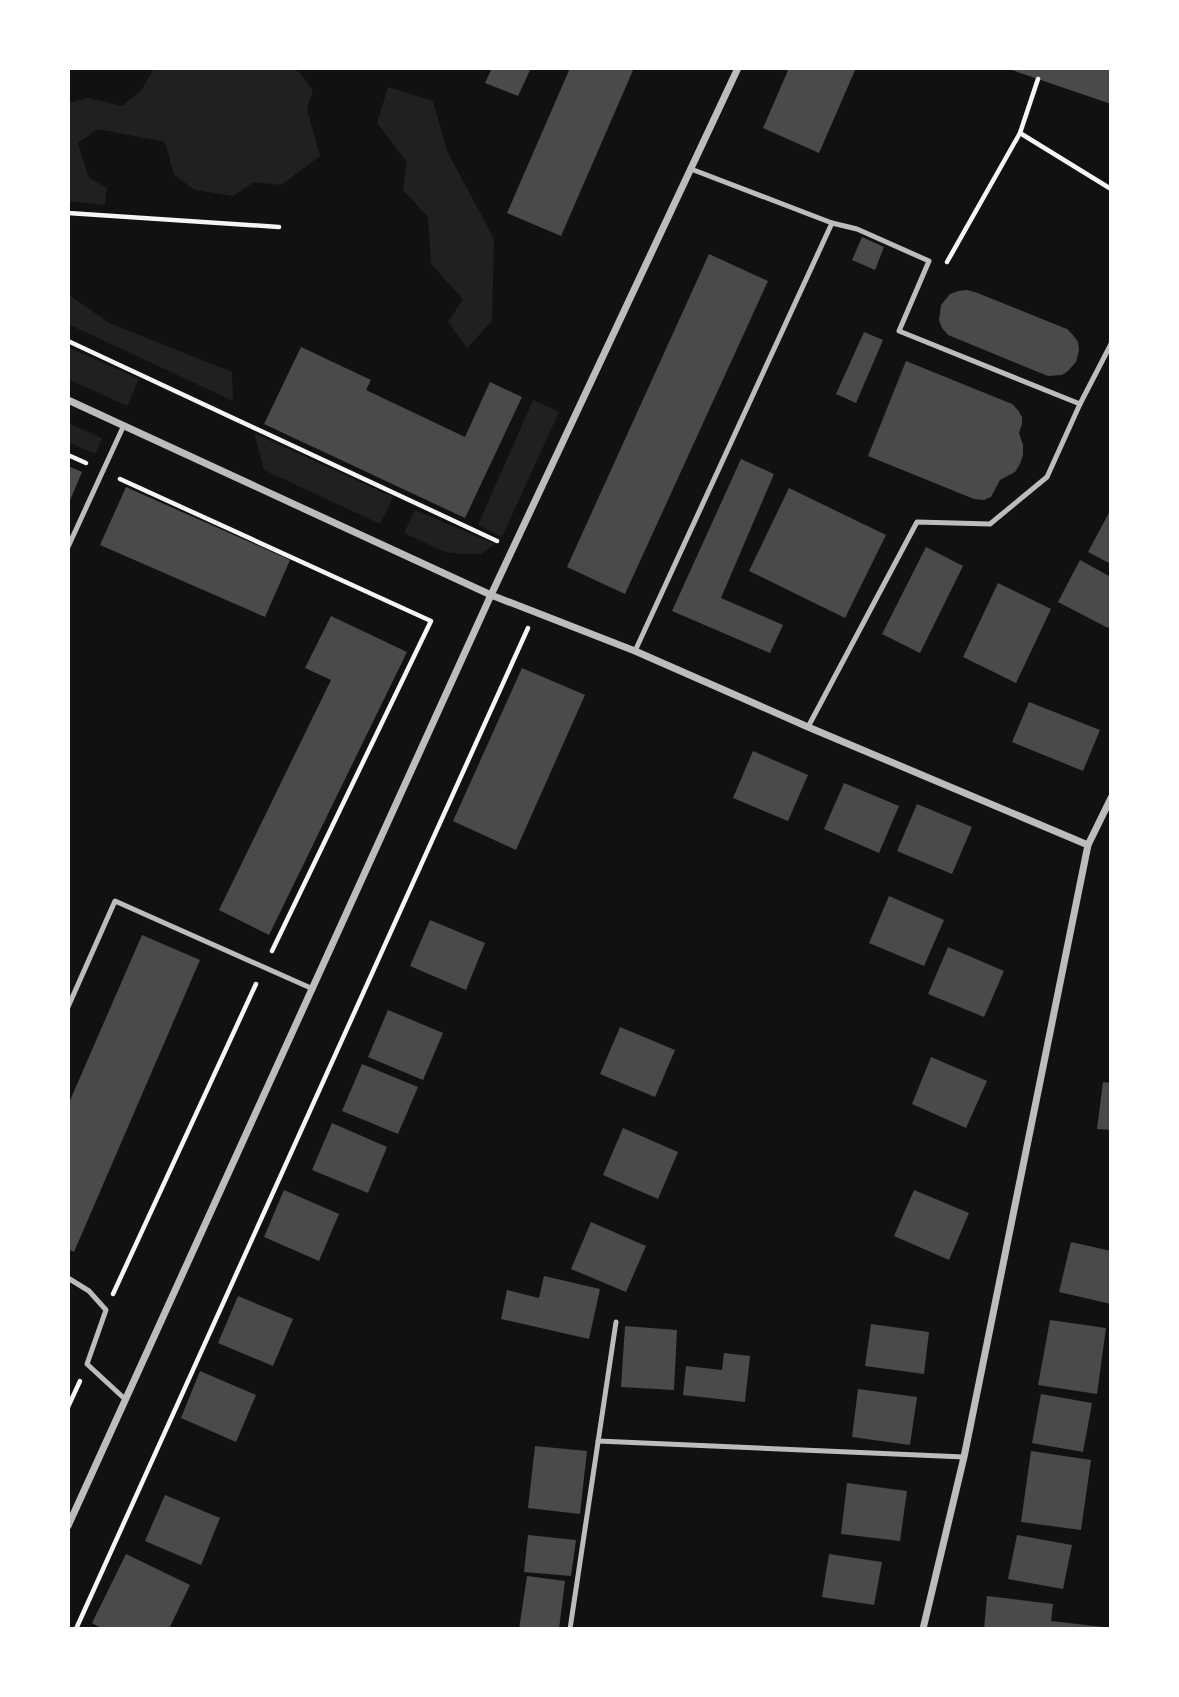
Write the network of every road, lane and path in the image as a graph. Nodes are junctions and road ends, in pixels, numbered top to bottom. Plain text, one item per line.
1 (738, 68) edge
2 (1038, 79) dead end
3 (1020, 133) junction
4 (691, 169) junction
5 (1111, 189) edge
6 (68, 213) edge
7 (832, 223) junction
8 (279, 227) dead end
9 (929, 261) junction
10 (68, 341) edge
11 (1111, 344) edge
12 (68, 400) edge
13 (1080, 404) junction
14 (124, 425) junction
15 (68, 455) edge
16 (103, 471) junction
17 (68, 547) edge
18 (514, 549) junction
19 (491, 595) junction
20 (535, 613) junction
21 (635, 651) junction
22 (808, 727) junction
23 (1111, 798) edge
24 (1088, 845) junction
25 (264, 967) junction
26 (313, 989) junction
27 (68, 1007) edge
28 (68, 1278) edge
29 (106, 1310) junction
30 (616, 1322) dead end
31 (87, 1364) junction
32 (126, 1400) junction
33 (68, 1407) edge
34 (598, 1441) junction
35 (964, 1457) junction
36 (68, 1526) edge
37 (76, 1629) edge
38 (570, 1629) edge
39 (923, 1629) edge

1 - 4 street
2 - 3 path
3 - 5 path
3 - 9 path
4 - 7 lane
4 - 18 street
6 - 8 path
7 - 9 lane
7 - 21 lane
9 - 13 lane
10 - 18 path
11 - 13 lane
12 - 14 street
13 - 22 lane
14 - 16 lane
14 - 19 street
15 - 16 path
16 - 17 lane
16 - 25 path
18 - 19 street
19 - 20 street
19 - 26 street
20 - 21 street
20 - 37 path
21 - 22 street
22 - 24 street
23 - 24 street
24 - 35 street
25 - 26 lane
25 - 27 lane
25 - 29 path
26 - 32 street
28 - 29 lane
29 - 31 lane
30 - 34 lane
31 - 32 lane
31 - 33 path
32 - 36 street
34 - 35 lane
34 - 38 lane
35 - 39 street

